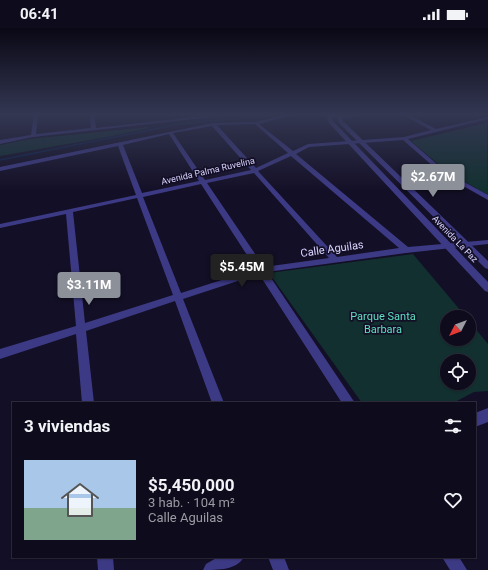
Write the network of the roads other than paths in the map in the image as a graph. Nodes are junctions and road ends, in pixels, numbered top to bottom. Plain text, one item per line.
1 (135, 140) edge
2 (175, 140) edge
3 (227, 140) edge
4 (277, 140) edge
5 (361, 140) edge
6 (392, 140) edge
7 (406, 140) edge
8 (350, 142) junction
9 (364, 143) junction
10 (120, 144) junction
11 (293, 154) junction
12 (0, 169) edge
13 (254, 171) junction
14 (203, 182) junction
15 (139, 196) junction
16 (488, 198) edge
17 (68, 211) junction
18 (0, 226) edge
19 (488, 242) edge
20 (466, 245) junction
21 (448, 247) junction
22 (406, 250) junction
23 (335, 260) junction
24 (488, 266) edge
25 (262, 270) junction
26 (488, 288) edge
27 (178, 297) junction
28 (81, 328) junction
29 (0, 354) edge
30 (88, 402) edge
31 (218, 402) edge
32 (348, 402) edge
33 (105, 558) edge
34 (233, 558) edge
35 (276, 558) edge
36 (451, 558) edge
37 (106, 570) edge
38 (212, 570) edge
39 (281, 570) edge
40 (459, 570) edge

1 - 10 street
2 - 14 street
3 - 13 street
4 - 11 street
5 - 9 street, Avenida La Paz
6 - 9 street, Avenida Palma Ruvelina
7 - 16 street
8 - 9 street, Avenida Palma Ruvelina
8 - 11 street, Avenida Palma Ruvelina
8 - 21 street, Avenida La Paz
9 - 20 street, Avenida La Paz
10 - 12 street
10 - 15 street
11 - 13 street, Avenida Palma Ruvelina
11 - 22 street
13 - 14 street, Avenida Palma Ruvelina
13 - 23 street
14 - 15 street, Avenida Palma Ruvelina
14 - 25 street
15 - 17 street, Avenida Palma Ruvelina
15 - 27 street
17 - 18 street, Avenida Palma Ruvelina
17 - 28 street
19 - 20 street, Calle Aguilas
20 - 21 street, Calle Aguilas
20 - 24 street, Avenida La Paz
21 - 22 street, Calle Aguilas
21 - 26 street, Avenida La Paz
22 - 23 street, Calle Aguilas
23 - 25 street, Calle Aguilas
25 - 27 street, Calle Aguilas
25 - 32 street
27 - 28 street, Calle Aguilas
27 - 31 street
28 - 29 street, Calle Aguilas
28 - 30 street
33 - 37 street
34 - 38 street
35 - 39 street
36 - 40 street

